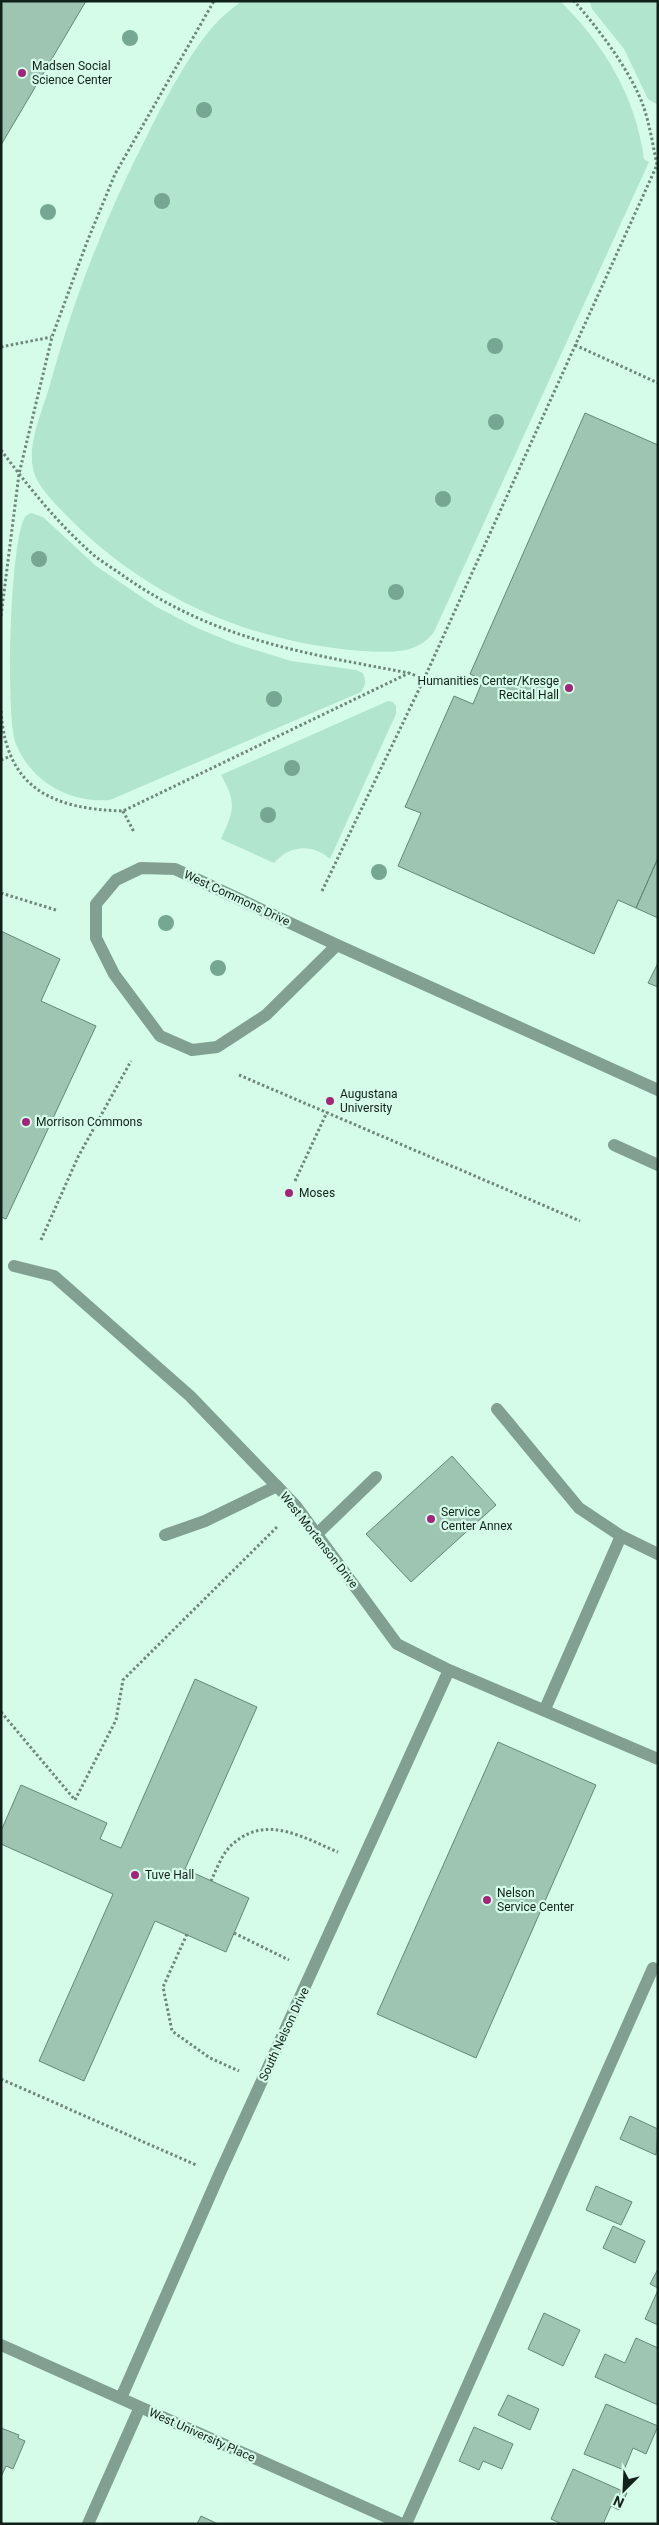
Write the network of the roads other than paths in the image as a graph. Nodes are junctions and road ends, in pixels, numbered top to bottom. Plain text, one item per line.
1 (337, 945) junction
2 (658, 1090) edge
3 (614, 1145) dead end
4 (658, 1165) edge
5 (14, 1266) dead end
6 (497, 1408) dead end
7 (376, 1477) dead end
8 (277, 1486) junction
9 (317, 1534) junction
10 (165, 1535) dead end
11 (621, 1536) junction
12 (658, 1554) edge
13 (449, 1670) junction
14 (545, 1709) junction
15 (658, 1759) edge
16 (653, 1968) dead end
17 (1, 2345) edge
18 (121, 2398) junction
19 (140, 2407) junction
20 (88, 2524) edge
21 (404, 2524) edge

1 - 1 street, West Commons Drive
1 - 2 street, West Commons Drive
3 - 4 street
5 - 8 street, West Mortenson Drive
6 - 11 street
7 - 9 street
8 - 9 street, West Mortenson Drive
8 - 10 street
9 - 13 street, West Mortenson Drive
11 - 12 street
11 - 14 street
13 - 14 street, West Mortenson Drive
13 - 18 street, South Nelson Drive
14 - 15 street, West Mortenson Drive
16 - 21 street
17 - 18 street, West University Place
18 - 19 street, West University Place
19 - 20 street
19 - 21 street, West University Place

